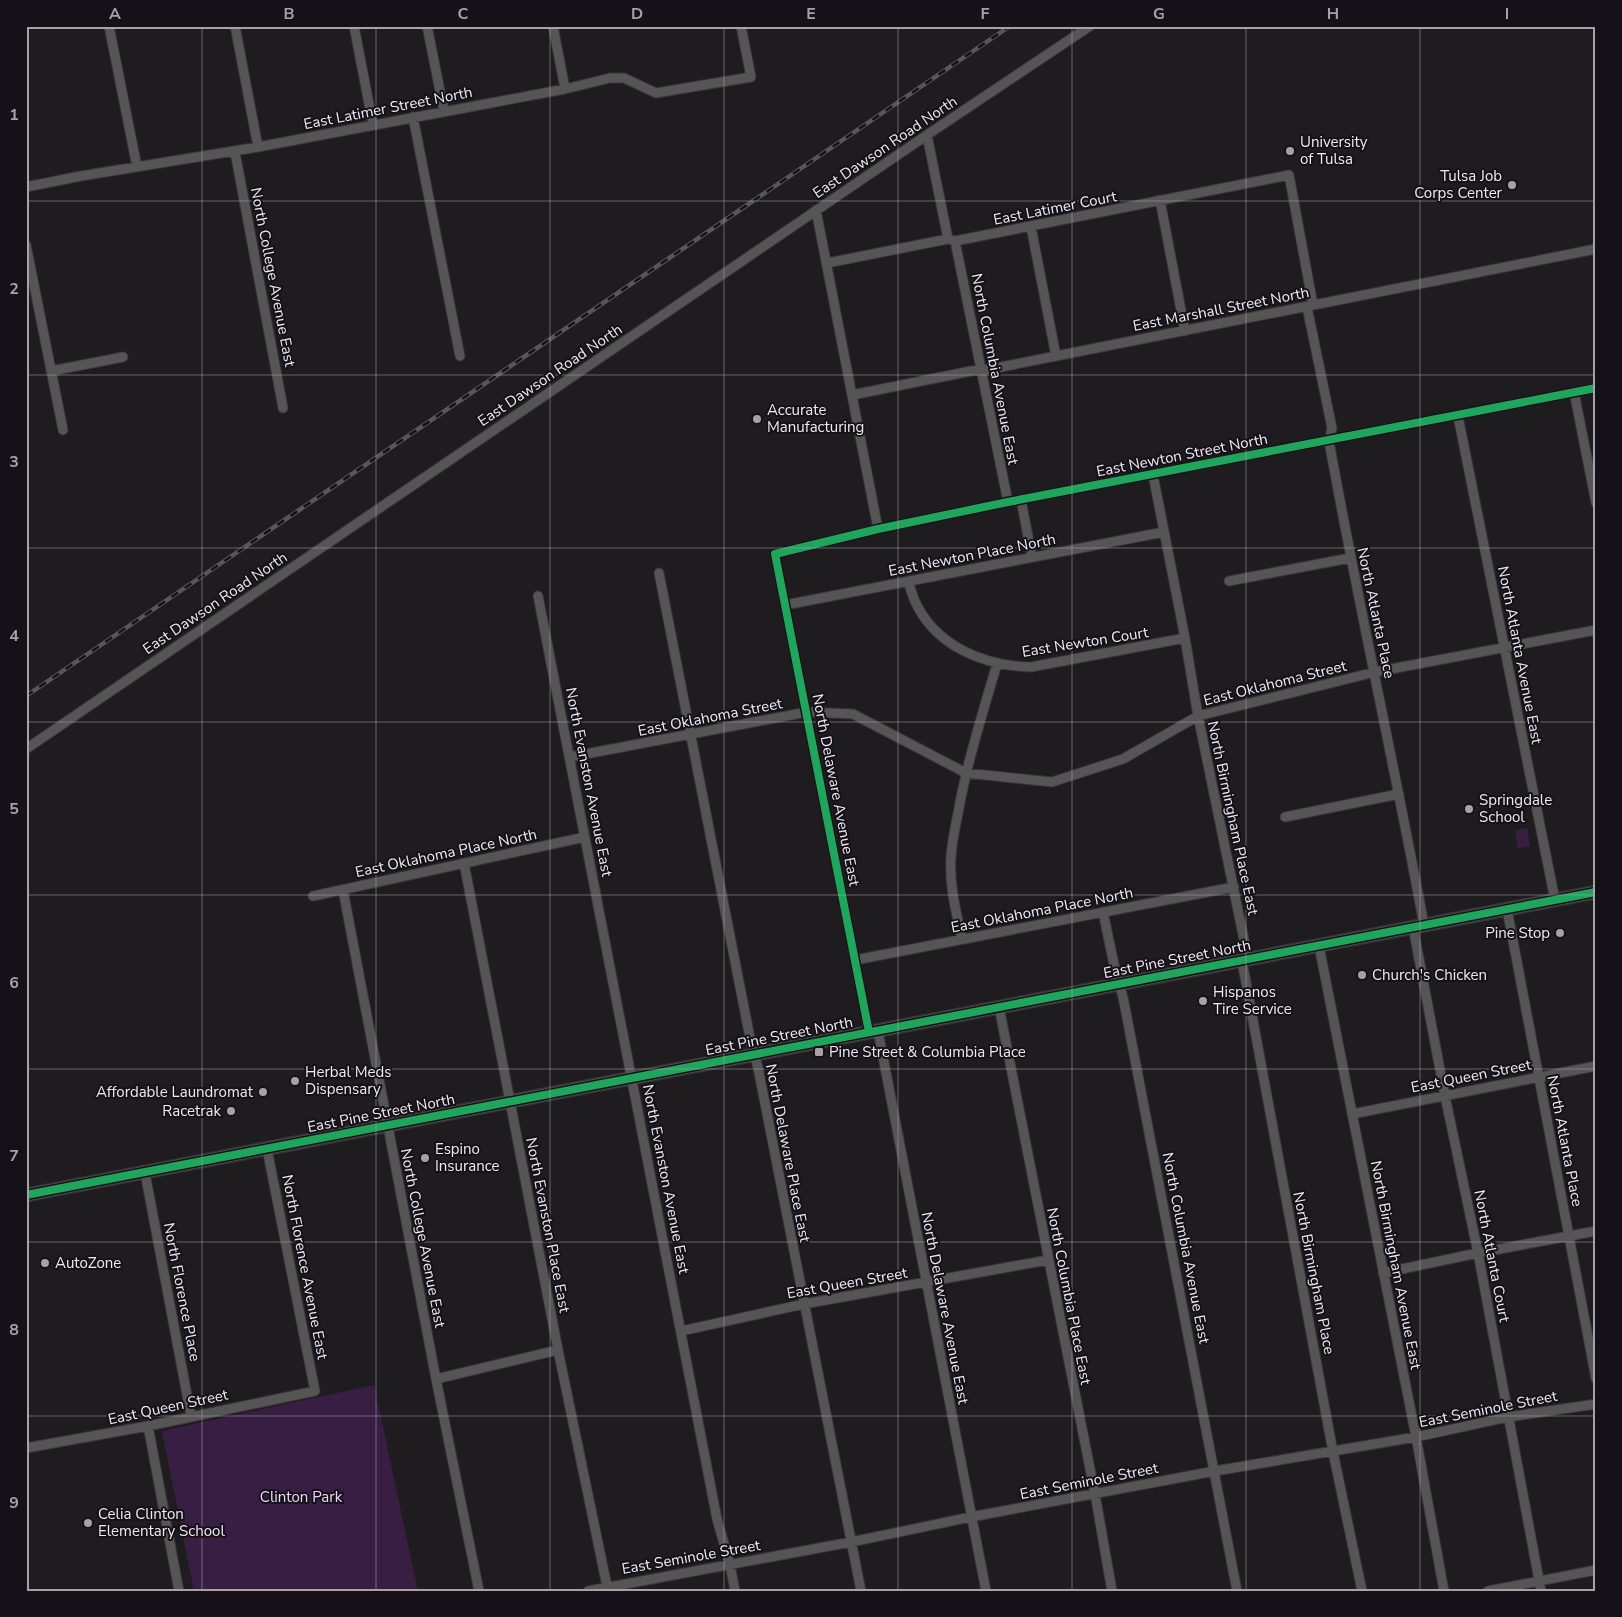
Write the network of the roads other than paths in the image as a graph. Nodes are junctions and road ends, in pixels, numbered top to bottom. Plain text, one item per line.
1 (109, 26) edge
2 (235, 26) edge
3 (354, 26) edge
4 (427, 26) edge
5 (553, 26) edge
6 (741, 26) edge
7 (1090, 26) edge
8 (565, 88) junction
9 (444, 111) junction
10 (413, 117) junction
11 (373, 125) junction
12 (927, 135) junction
13 (258, 147) junction
14 (235, 152) junction
15 (136, 167) junction
16 (1289, 175) joint
17 (26, 187) edge
18 (1160, 200) junction
19 (816, 210) junction
20 (1032, 227) junction
21 (952, 240) junction
22 (26, 245) edge
23 (1596, 249) edge
24 (827, 263) junction
25 (1310, 306) junction
26 (1185, 331) junction
27 (460, 356) dead end
28 (1056, 356) junction
29 (123, 357) dead end
30 (982, 370) junction
31 (51, 371) junction
32 (1596, 388) edge
33 (1574, 392) junction
34 (852, 394) junction
35 (283, 408) dead end
36 (1458, 416) junction
37 (62, 430) dead end
38 (1330, 441) junction
39 (1153, 475) junction
40 (1021, 500) junction
41 (1008, 502) junction
42 (1596, 503) edge
43 (878, 529) junction
44 (1164, 532) junction
45 (775, 554) joint
46 (1032, 557) junction
47 (1350, 558) junction
48 (659, 573) dead end
49 (908, 581) junction
50 (1229, 581) dead end
51 (538, 596) dead end
52 (786, 605) junction
53 (1596, 630) edge
54 (1185, 638) junction
55 (1505, 647) junction
56 (997, 664) junction
57 (1375, 672) junction
58 (807, 712) junction
59 (1198, 716) junction
60 (692, 735) junction
61 (26, 749) edge
62 (570, 757) junction
63 (966, 773) junction
64 (1399, 794) junction
65 (1285, 817) dead end
66 (585, 837) junction
67 (464, 863) junction
68 (1234, 887) junction
69 (343, 890) junction
70 (1596, 892) edge
71 (313, 896) dead end
72 (1555, 900) junction
73 (1507, 909) junction
74 (1103, 912) junction
75 (1418, 926) junction
76 (962, 939) junction
77 (1320, 946) junction
78 (856, 960) junction
79 (1245, 960) junction
80 (1119, 984) junction
81 (999, 1007) junction
82 (874, 1032) junction
83 (754, 1055) junction
84 (1596, 1066) edge
85 (1539, 1077) junction
86 (632, 1078) junction
87 (1445, 1096) junction
88 (510, 1102) junction
89 (1352, 1114) junction
90 (388, 1125) junction
91 (267, 1149) junction
92 (145, 1173) junction
93 (27, 1192) edge
94 (1596, 1231) edge
95 (1569, 1236) junction
96 (1478, 1253) junction
97 (1048, 1260) junction
98 (1383, 1273) junction
99 (926, 1283) junction
100 (804, 1304) junction
101 (681, 1331) junction
102 (558, 1350) junction
103 (436, 1379) junction
104 (1596, 1379) edge
105 (315, 1391) joint
106 (1596, 1404) edge
107 (191, 1416) junction
108 (1508, 1417) junction
109 (148, 1426) junction
110 (1416, 1436) junction
111 (26, 1448) edge
112 (1333, 1452) junction
113 (1215, 1471) junction
114 (1095, 1494) junction
115 (971, 1517) junction
116 (851, 1542) junction
117 (730, 1564) junction
118 (1596, 1570) edge
119 (1540, 1581) junction
120 (607, 1589) edge
121 (179, 1591) edge
122 (479, 1591) edge
123 (588, 1591) edge
124 (735, 1591) edge
125 (860, 1591) edge
126 (986, 1591) edge
127 (1112, 1591) edge
128 (1237, 1591) edge
129 (1362, 1591) edge
130 (1444, 1591) edge
131 (1488, 1591) edge
132 (1542, 1591) edge

1 - 15 street
2 - 13 street
3 - 11 street
4 - 9 street
5 - 8 street
6 - 8 street, East Latimer Street North
7 - 12 street, East Dawson Road North
8 - 9 street, East Latimer Street North
9 - 10 street, East Latimer Street North
10 - 11 street, East Latimer Street North
10 - 27 street
11 - 13 street, East Latimer Street North
12 - 19 street, East Dawson Road North
12 - 21 street, North Columbia Avenue East
13 - 14 street, East Latimer Street North
14 - 15 street, East Latimer Street North
14 - 35 street, North College Avenue East
15 - 17 street, East Latimer Street North
16 - 18 street, East Latimer Court
16 - 25 street, North Atlanta Place
18 - 20 street, East Latimer Court
18 - 26 street
19 - 24 street
19 - 61 street, East Dawson Road North
20 - 21 street, East Latimer Court
20 - 28 street
21 - 24 street, East Latimer Court
21 - 30 street, North Columbia Avenue East
22 - 31 street
23 - 25 street, East Marshall Street North
24 - 34 street
25 - 26 street, East Marshall Street North
25 - 38 street, North Atlanta Place
26 - 28 street, East Marshall Street North
28 - 30 street, East Marshall Street North
29 - 31 street
30 - 34 street, East Marshall Street North
30 - 41 street, North Columbia Avenue East
31 - 37 street
32 - 33 street, East Newton Street North
33 - 36 street, East Newton Street North
33 - 42 street
34 - 43 street
36 - 38 street, East Newton Street North
36 - 55 street, North Atlanta Avenue East
38 - 39 street, East Newton Street North
38 - 47 street, North Atlanta Place
39 - 40 street, East Newton Street North
39 - 44 street, North Birmingham Place East
40 - 41 street, East Newton Street North
40 - 46 street
41 - 43 street, East Newton Street North
43 - 45 street, East Newton Street North
44 - 46 street, East Newton Place North
44 - 54 street, North Birmingham Place East
45 - 52 street, North Delaware Avenue East
46 - 49 street, East Newton Place North
47 - 50 street
47 - 57 street, North Atlanta Place
48 - 60 street, North Delaware Place East
49 - 52 street, East Newton Place North
49 - 56 street, East Newton Court
51 - 62 street, North Evanston Avenue East
52 - 58 street, North Delaware Avenue East
53 - 55 street, East Oklahoma Street
54 - 56 street, East Newton Court
54 - 59 street, North Birmingham Place East
55 - 57 street, East Oklahoma Street
55 - 72 street, North Atlanta Avenue East
56 - 63 street
57 - 59 street, East Oklahoma Street
57 - 64 street, North Atlanta Place
58 - 60 street, East Oklahoma Street
58 - 63 street, East Oklahoma Street
58 - 78 street, North Delaware Avenue East
59 - 63 street, East Oklahoma Street
59 - 68 street, North Birmingham Place East
60 - 62 street, East Oklahoma Street
60 - 83 street, North Delaware Place East
62 - 66 street, North Evanston Avenue East
63 - 76 street
64 - 65 street
64 - 75 street, North Atlanta Place
66 - 67 street, East Oklahoma Place North
66 - 86 street, North Evanston Avenue East
67 - 69 street, East Oklahoma Place North
67 - 88 street, North Evanston Place East
68 - 74 street, East Oklahoma Place North
68 - 79 street, North Birmingham Place East
69 - 71 street, East Oklahoma Place North
69 - 90 street, North College Avenue East
70 - 72 main road, East Pine Street North
72 - 73 main road, East Pine Street North
73 - 75 main road, East Pine Street North
73 - 85 street, North Atlanta Place
74 - 76 street, East Oklahoma Place North
74 - 80 street, North Columbia Avenue East
75 - 77 main road, East Pine Street North
75 - 87 street, North Atlanta Court
76 - 78 street, East Oklahoma Place North
77 - 79 main road, East Pine Street North
77 - 89 street, North Birmingham Avenue East
78 - 82 street, North Delaware Avenue East
79 - 80 main road, East Pine Street North
79 - 112 street, North Birmingham Place
80 - 81 main road, East Pine Street North
80 - 113 street, North Columbia Avenue East
81 - 82 main road, East Pine Street North
81 - 97 street, North Columbia Place East
82 - 83 main road, East Pine Street North
82 - 99 street, North Delaware Avenue East
83 - 86 main road, East Pine Street North
83 - 100 street, North Delaware Place East
84 - 85 street, East Queen Street
85 - 87 street, East Queen Street
85 - 95 street, North Atlanta Place
86 - 88 main road, East Pine Street North
86 - 101 street, North Evanston Avenue East
87 - 89 street, East Queen Street
87 - 96 street, North Atlanta Court
88 - 90 main road, East Pine Street North
88 - 102 street, North Evanston Place East
89 - 98 street, North Birmingham Avenue East
90 - 91 main road, East Pine Street North
90 - 103 street, North College Avenue East
91 - 92 main road, East Pine Street North
91 - 105 street, North Florence Avenue East
92 - 93 main road, East Pine Street North
92 - 107 street, North Florence Place
94 - 95 street
95 - 96 street
95 - 104 street, North Atlanta Place
96 - 98 street
96 - 108 street, North Atlanta Court
97 - 99 street, East Queen Street
97 - 114 street, North Columbia Place East
98 - 110 street, North Birmingham Avenue East
99 - 100 street, East Queen Street
99 - 115 street, North Delaware Avenue East
100 - 101 street, East Queen Street
100 - 116 street, North Delaware Place East
101 - 117 street, North Evanston Avenue East
102 - 103 street
102 - 120 street, North Evanston Place East
103 - 122 street, North College Avenue East
105 - 107 street, East Queen Street
106 - 108 street, East Seminole Street
107 - 109 street, East Queen Street
108 - 110 street, East Seminole Street
108 - 119 street, North Atlanta Court
109 - 111 street, East Queen Street
109 - 121 street
110 - 112 street, East Seminole Street
110 - 130 street, North Birmingham Avenue East
112 - 113 street, East Seminole Street
112 - 129 street, North Birmingham Place
113 - 114 street, East Seminole Street
113 - 128 street, North Columbia Avenue East
114 - 115 street, East Seminole Street
114 - 127 street, North Columbia Place East
115 - 116 street, East Seminole Street
115 - 126 street, North Delaware Avenue East
116 - 117 street, East Seminole Street
116 - 125 street, North Delaware Place East
117 - 120 street, East Seminole Street
117 - 124 street, North Evanston Avenue East
118 - 119 street
119 - 131 street
119 - 132 street, North Atlanta Court
120 - 123 street, East Seminole Street

